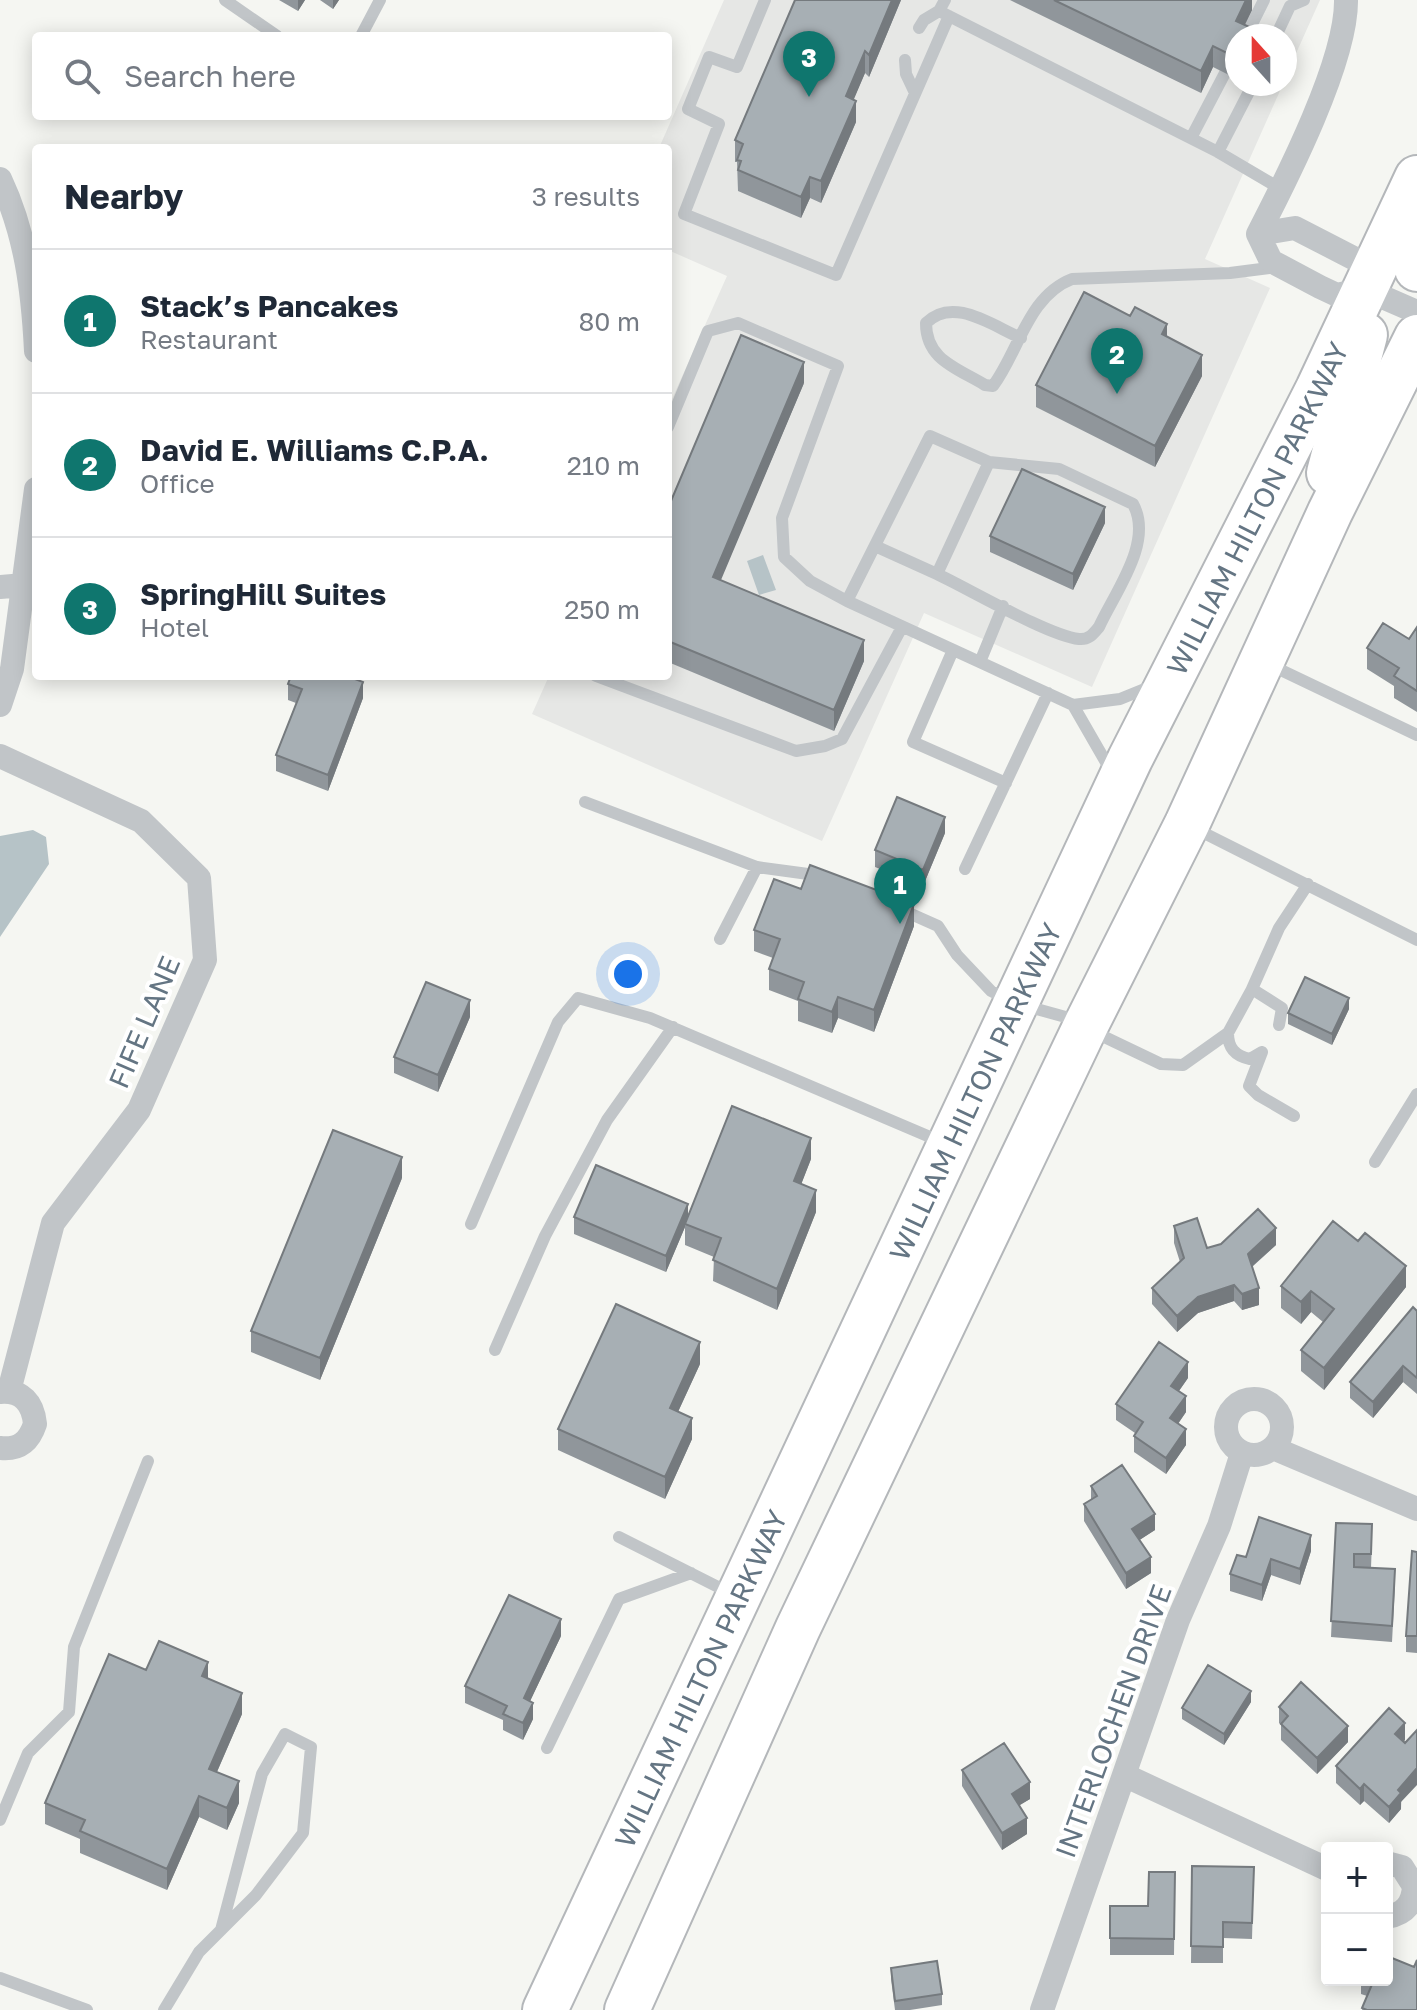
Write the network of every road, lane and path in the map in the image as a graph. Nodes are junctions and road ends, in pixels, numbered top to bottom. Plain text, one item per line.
1 (225, 0) edge
2 (380, 0) edge
3 (765, 0) edge
4 (1264, 0) edge
5 (1304, 0) edge
6 (1346, 0) edge
7 (1287, 3) edge
8 (944, 9) edge
9 (1252, 24) edge
10 (1280, 24) edge
11 (919, 28) dead end
12 (271, 32) edge
13 (363, 32) edge
14 (905, 60) dead end
15 (1225, 73) edge
16 (915, 93) junction
17 (1247, 96) edge
18 (1191, 138) junction
19 (1218, 152) junction
20 (1417, 178) edge
21 (0, 179) edge
22 (1281, 189) junction
23 (1258, 234) junction
24 (1417, 250) edge
25 (1280, 266) junction
26 (1417, 269) edge
27 (32, 287) edge
28 (1364, 289) junction
29 (1417, 312) edge
30 (1417, 337) edge
31 (1021, 338) junction
32 (672, 417) edge
33 (989, 462) junction
34 (32, 505) edge
35 (875, 546) junction
36 (937, 574) junction
37 (1299, 584) junction
38 (12, 586) edge
39 (847, 601) junction
40 (1003, 606) junction
41 (902, 627) junction
42 (953, 650) junction
43 (980, 662) junction
44 (1263, 662) junction
45 (1172, 676) junction
46 (607, 680) edge
47 (1048, 693) junction
48 (0, 705) edge
49 (1073, 705) junction
50 (1417, 735) edge
51 (0, 756) edge
52 (1006, 783) junction
53 (1116, 789) junction
54 (585, 802) dead end
55 (1187, 824) junction
56 (757, 867) junction
57 (965, 869) dead end
58 (842, 883) edge
59 (1308, 884) junction
60 (883, 902) edge
61 (720, 939) dead end
62 (1417, 940) edge
63 (1252, 989) junction
64 (1015, 1003) junction
65 (1086, 1025) junction
66 (1279, 1025) dead end
67 (673, 1027) junction
68 (1228, 1033) junction
69 (1417, 1094) edge
70 (1294, 1116) dead end
71 (951, 1140) junction
72 (1375, 1162) dead end
73 (471, 1224) dead end
74 (495, 1350) dead end
75 (5, 1392) edge
76 (0, 1448) edge
77 (1273, 1448) junction
78 (1242, 1453) junction
79 (148, 1461) dead end
80 (1417, 1509) edge
81 (619, 1537) dead end
82 (691, 1573) junction
83 (737, 1596) junction
84 (547, 1748) dead end
85 (1124, 1775) junction
86 (0, 1820) edge
87 (1393, 1865) edge
88 (1321, 1866) edge
89 (1393, 1916) edge
90 (221, 1930) junction
91 (0, 1978) edge
92 (87, 2010) edge
93 (164, 2010) edge
94 (545, 2010) edge
95 (627, 2010) edge
96 (1042, 2010) edge

1 - 12 lane
2 - 13 lane
3 - 16 lane
4 - 9 lane
5 - 7 lane
6 - 22 street
7 - 10 lane
8 - 11 lane
8 - 16 lane
8 - 18 lane
14 - 16 lane
15 - 18 lane
17 - 19 lane
18 - 19 lane
19 - 22 lane
20 - 28 highway, WILLIAM HILTON PARKWAY
21 - 27 street
22 - 23 street
23 - 25 street
23 - 28 street
24 - 26 highway
25 - 28 street
25 - 31 lane
28 - 29 street
28 - 37 highway
28 - 45 highway, WILLIAM HILTON PARKWAY
30 - 37 highway
31 - 31 lane
32 - 39 lane
33 - 35 lane
33 - 36 lane
33 - 40 lane
34 - 38 street
35 - 36 lane
35 - 39 lane
36 - 40 lane
37 - 44 highway
38 - 48 street
39 - 41 lane
40 - 43 lane
41 - 42 lane
41 - 46 lane
42 - 43 lane
42 - 52 lane
43 - 47 lane
44 - 50 lane
44 - 55 highway
45 - 49 lane
45 - 53 highway, WILLIAM HILTON PARKWAY
47 - 49 lane
47 - 52 lane
49 - 53 lane
51 - 75 street, FIFE LANE
52 - 57 lane
53 - 64 highway, WILLIAM HILTON PARKWAY
54 - 56 lane
55 - 59 lane
55 - 65 highway
56 - 58 lane
56 - 61 lane
59 - 62 lane
59 - 63 lane
60 - 64 lane
63 - 66 lane
63 - 68 lane
64 - 65 lane
64 - 71 highway, WILLIAM HILTON PARKWAY
65 - 68 lane
65 - 95 highway
67 - 71 lane
67 - 73 lane
67 - 74 lane
68 - 70 lane
69 - 72 lane
71 - 83 highway, WILLIAM HILTON PARKWAY
75 - 76 street, FIFE LANE
77 - 78 street
77 - 78 street
77 - 80 street
78 - 85 street, INTERLOCHEN DRIVE
79 - 86 lane
81 - 82 lane
82 - 83 lane
82 - 84 lane
83 - 94 highway, WILLIAM HILTON PARKWAY
85 - 88 street
85 - 96 street, INTERLOCHEN DRIVE
87 - 89 street
90 - 90 lane
90 - 93 lane
91 - 92 lane

